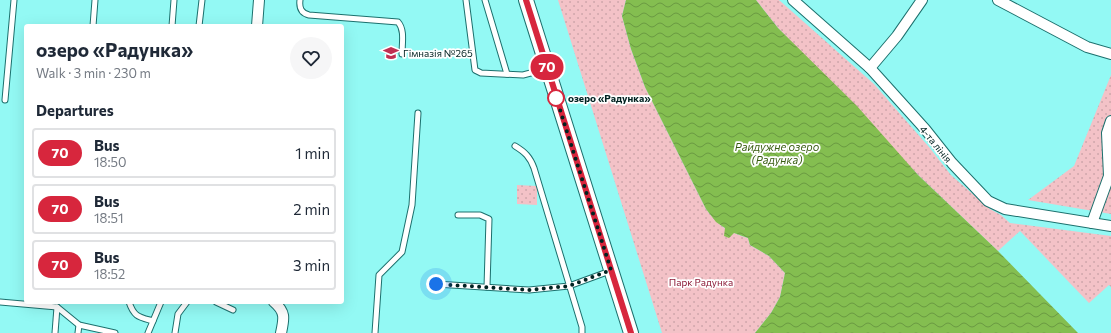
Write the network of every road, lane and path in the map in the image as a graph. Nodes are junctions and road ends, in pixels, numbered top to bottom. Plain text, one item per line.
1 (14, 0) edge
2 (95, 0) edge
3 (174, 0) edge
4 (202, 0) edge
5 (258, 0) edge
6 (300, 0) edge
7 (466, 0) edge
8 (485, 0) edge
9 (526, 0) edge
10 (793, 0) edge
11 (922, 0) edge
12 (998, 0) edge
13 (93, 24) edge
14 (172, 24) edge
15 (199, 24) edge
16 (257, 24) edge
17 (402, 54) dead end
18 (1111, 54) edge
19 (547, 68) junction
20 (870, 68) junction
21 (507, 74) junction
22 (5, 100) dead end
23 (418, 113) dead end
24 (1111, 121) edge
25 (515, 146) dead end
26 (458, 215) dead end
27 (1092, 223) junction
28 (1111, 226) edge
29 (611, 270) junction
30 (436, 284) dead end
31 (569, 286) junction
32 (487, 287) junction
33 (0, 302) edge
34 (130, 304) edge
35 (160, 304) edge
36 (186, 304) edge
37 (220, 304) edge
38 (276, 304) edge
39 (57, 307) junction
40 (233, 310) dead end
41 (153, 321) junction
42 (79, 325) junction
43 (55, 333) edge
44 (78, 333) edge
45 (115, 333) edge
46 (148, 333) edge
47 (175, 333) edge
48 (281, 333) edge
49 (375, 333) edge
50 (582, 333) edge
51 (631, 333) edge

1 - 22 lane
2 - 13 lane
3 - 14 lane
4 - 15 lane
5 - 16 street
6 - 17 lane
7 - 21 lane
8 - 21 lane
9 - 19 street
10 - 20 street, 4-та лінія
11 - 20 street
12 - 18 street
19 - 21 lane
19 - 29 street
20 - 27 street, 4-та лінія
23 - 49 lane
24 - 27 street
25 - 31 lane
26 - 32 lane
27 - 28 street, 4-та лінія
29 - 31 lane
29 - 51 street
30 - 32 lane
31 - 32 lane
31 - 50 lane
33 - 39 lane
34 - 41 lane
35 - 41 lane
36 - 47 lane
37 - 40 lane
38 - 48 street
39 - 42 lane
39 - 43 lane
41 - 46 lane
42 - 44 lane
42 - 45 lane

